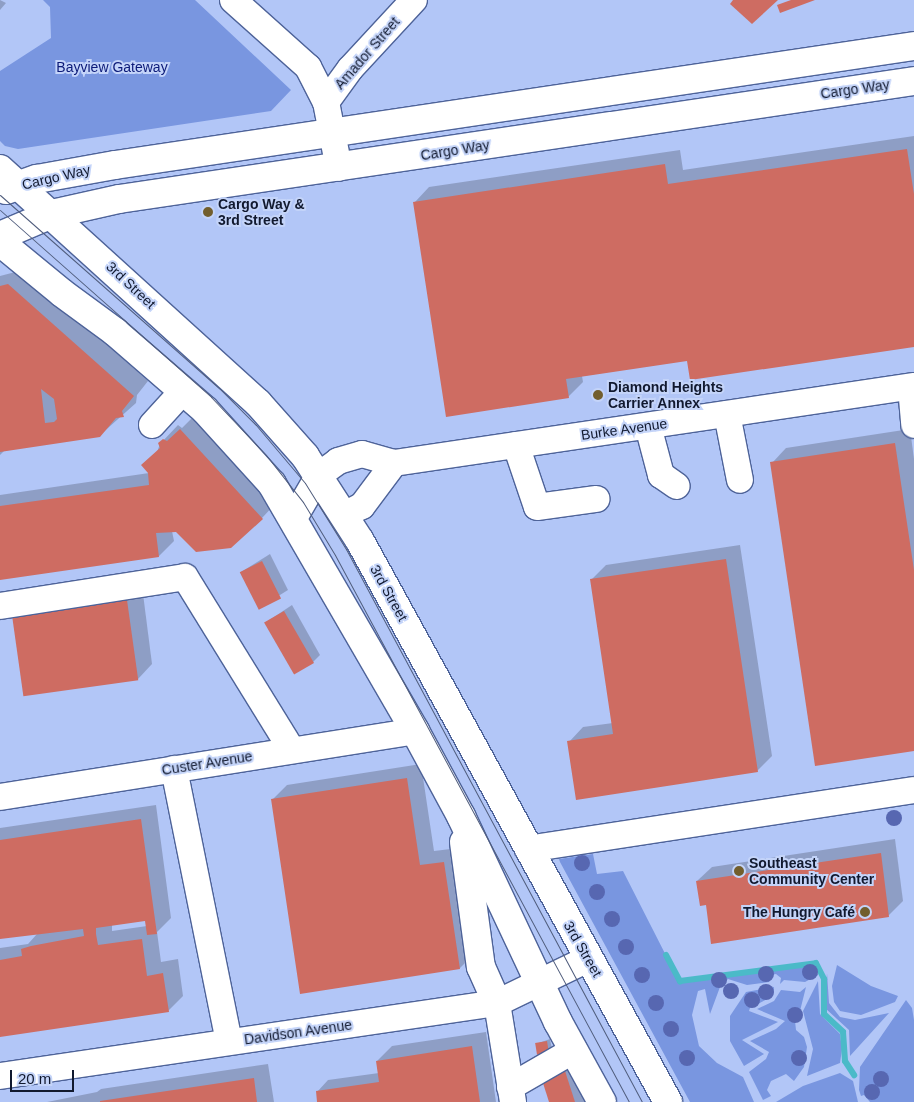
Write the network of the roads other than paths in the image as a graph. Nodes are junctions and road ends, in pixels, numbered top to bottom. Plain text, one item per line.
1 (233, 0) edge
2 (414, 0) edge
3 (914, 46) edge
4 (914, 80) edge
5 (326, 102) junction
6 (332, 132) junction
7 (339, 168) junction
8 (6, 182) edge
9 (52, 214) junction
10 (0, 236) edge
11 (0, 242) edge
12 (912, 387) edge
13 (183, 391) junction
14 (727, 414) junction
15 (152, 424) dead end
16 (914, 425) edge
17 (648, 426) junction
18 (516, 445) junction
19 (394, 463) junction
20 (319, 475) junction
21 (740, 480) dead end
22 (678, 486) dead end
23 (596, 499) dead end
24 (344, 515) junction
25 (294, 518) junction
26 (0, 606) edge
27 (415, 731) junction
28 (292, 750) junction
29 (174, 769) junction
30 (914, 790) edge
31 (0, 797) edge
32 (461, 816) junction
33 (528, 849) junction
34 (588, 959) junction
35 (540, 983) junction
36 (497, 1003) junction
37 (229, 1042) junction
38 (574, 1050) junction
39 (0, 1076) edge
40 (512, 1095) edge
41 (602, 1102) edge
42 (668, 1102) edge

1 - 5 street
2 - 5 street, Amador Street
3 - 6 main road, Cargo Way
4 - 7 main road, Cargo Way
5 - 6 street, Amador Street
6 - 7 street, Amador Street
6 - 8 main road, Cargo Way
7 - 9 main road, Cargo Way
8 - 9 main road, 3rd Street
9 - 10 main road, Cargo Way
9 - 20 main road, 3rd Street
11 - 13 main road
12 - 14 street, Burke Avenue
12 - 16 street
13 - 15 street
13 - 25 main road
14 - 17 street, Burke Avenue
14 - 21 street
17 - 18 street, Burke Avenue
17 - 22 street
18 - 19 street, Burke Avenue
18 - 23 street
19 - 20 street, Burke Avenue
19 - 24 street
20 - 24 main road, 3rd Street
20 - 25 street, Burke Avenue
24 - 33 main road, 3rd Street
25 - 27 main road
26 - 28 street
27 - 28 street, Custer Avenue
27 - 32 main road
28 - 29 street, Custer Avenue
29 - 31 street, Custer Avenue
29 - 37 street
30 - 33 street
32 - 35 main road
32 - 36 main road
33 - 34 main road, 3rd Street
34 - 35 street, Davidson Avenue
34 - 42 main road, 3rd Street
35 - 36 street, Davidson Avenue
35 - 38 main road
36 - 37 street, Davidson Avenue
36 - 40 street
37 - 39 street, Davidson Avenue
38 - 40 street
38 - 41 main road

